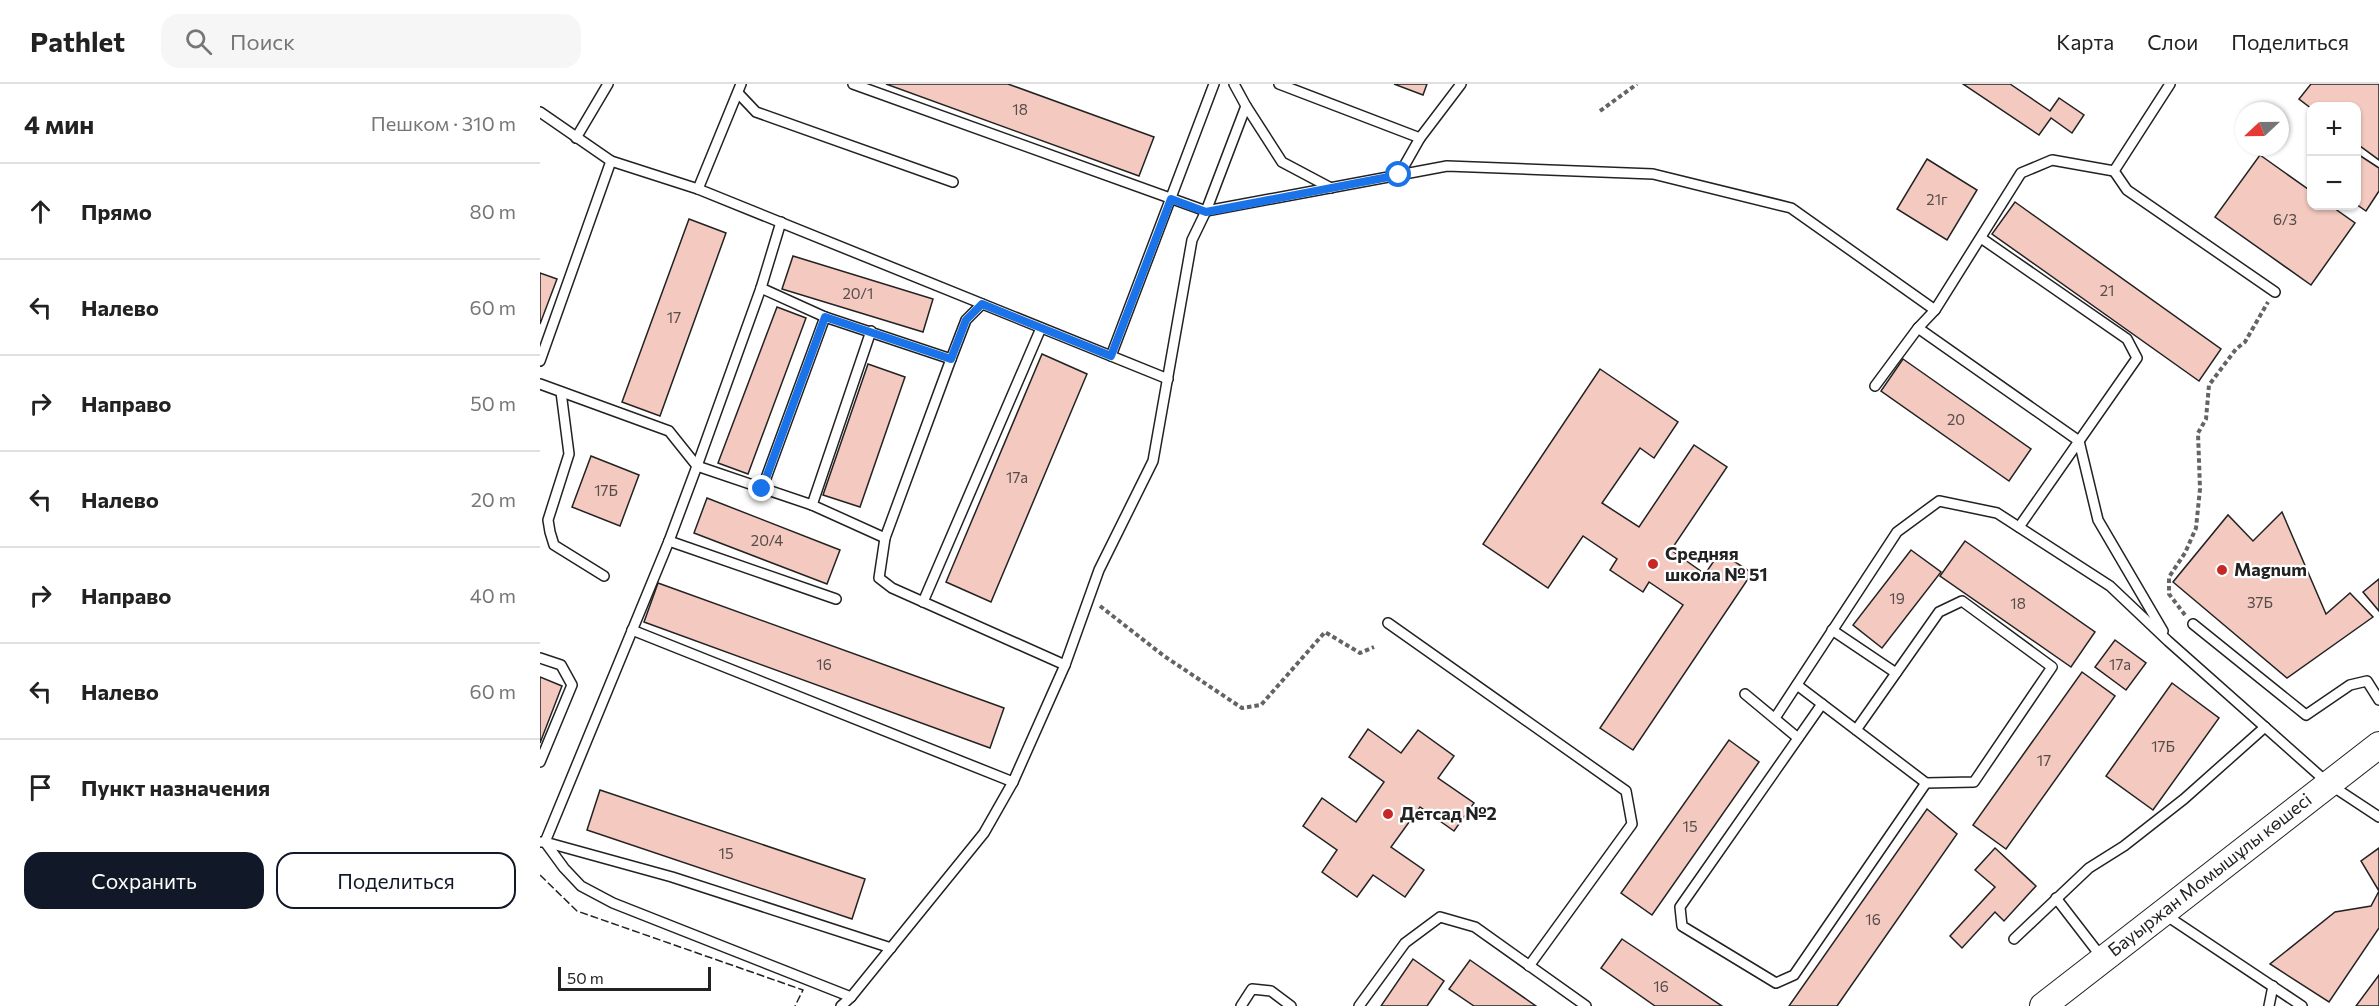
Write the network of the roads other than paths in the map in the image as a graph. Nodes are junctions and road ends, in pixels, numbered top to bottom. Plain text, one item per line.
1 (608, 84) edge
2 (853, 84) edge
3 (1214, 84) edge
4 (1234, 84) edge
5 (1279, 84) edge
6 (1461, 84) edge
7 (2170, 84) edge
8 (739, 89) edge
9 (1246, 106) junction
10 (540, 112) edge
11 (576, 138) junction
12 (1420, 138) junction
13 (611, 161) junction
14 (2114, 171) junction
15 (1399, 175) junction
16 (953, 182) dead end
17 (1331, 188) junction
18 (698, 189) junction
19 (1171, 199) junction
20 (1206, 212) junction
21 (781, 222) junction
22 (1981, 238) junction
23 (761, 288) junction
24 (2275, 292) road end
25 (982, 304) junction
26 (1935, 310) junction
27 (825, 317) junction
28 (1041, 328) junction
29 (1918, 328) junction
30 (872, 331) junction
31 (1111, 356) junction
32 (951, 359) junction
33 (540, 361) edge
34 (1168, 379) junction
35 (540, 384) edge
36 (1875, 386) dead end
37 (561, 392) junction
38 (2079, 441) junction
39 (697, 466) junction
40 (762, 489) junction
41 (812, 505) junction
42 (2019, 527) junction
43 (885, 538) junction
44 (669, 541) junction
45 (604, 576) dead end
46 (836, 599) dead end
47 (923, 602) junction
48 (1388, 623) dead end
49 (2193, 624) road end
50 (632, 630) junction
51 (1832, 630) junction
52 (2168, 641) junction
53 (540, 658) edge
54 (1065, 665) junction
55 (1896, 673) junction
56 (1797, 685) junction
57 (1745, 694) dead end
58 (2379, 700) edge
59 (1822, 704) junction
60 (1775, 718) junction
61 (2265, 727) junction
62 (1856, 730) junction
63 (1798, 738) junction
64 (2379, 745) edge
65 (540, 762) edge
66 (1013, 782) junction
67 (1926, 783) junction
68 (2329, 784) junction
69 (2379, 818) edge
70 (543, 842) edge
71 (2056, 898) junction
72 (2162, 912) junction
73 (2014, 939) dead end
74 (891, 948) junction
75 (2103, 958) junction
76 (1529, 966) junction
77 (2273, 986) junction
78 (851, 997) junction
79 (842, 1006) edge
80 (1241, 1006) edge
81 (1291, 1006) edge
82 (1359, 1006) edge
83 (1586, 1006) edge
84 (2043, 1006) edge
85 (2270, 1006) edge
86 (2302, 1006) edge

1 - 11 lane
2 - 19 lane
3 - 19 lane
4 - 9 lane
5 - 12 lane
6 - 12 lane
7 - 14 lane
8 - 16 lane
8 - 18 lane
9 - 17 lane
9 - 20 lane
10 - 11 lane
11 - 13 lane
12 - 15 lane
13 - 18 lane
13 - 33 lane
14 - 22 lane
14 - 24 lane
15 - 17 lane
15 - 26 lane
17 - 20 lane
18 - 21 lane
19 - 20 lane
19 - 31 lane
20 - 34 lane
21 - 23 lane
21 - 25 lane
22 - 26 lane
22 - 38 lane
23 - 27 lane
23 - 39 lane
25 - 28 lane
25 - 32 lane
26 - 29 lane
27 - 30 lane
27 - 40 lane
28 - 31 lane
28 - 47 lane
29 - 36 lane
29 - 38 lane
30 - 32 lane
30 - 41 lane
31 - 34 lane
32 - 43 lane
34 - 54 lane
35 - 37 lane
37 - 39 lane
37 - 45 lane
38 - 42 lane
38 - 52 lane
39 - 40 lane
39 - 44 lane
40 - 41 lane
41 - 43 lane
42 - 51 lane
42 - 52 lane
43 - 47 lane
44 - 46 lane
44 - 50 lane
47 - 54 lane
48 - 76 lane
49 - 58 lane
50 - 66 lane
50 - 70 lane
51 - 55 lane
51 - 56 lane
52 - 61 lane
53 - 65 lane
54 - 66 lane
55 - 62 lane
55 - 67 lane
56 - 59 lane
56 - 60 lane
57 - 60 lane
59 - 62 lane
59 - 63 lane
60 - 63 lane
61 - 68 lane
61 - 71 lane
62 - 67 lane
63 - 67 lane
64 - 68 street, Бауыржан Момышұлы көшесі
66 - 74 lane
68 - 69 lane
68 - 72 street, Бауыржан Момышұлы көшесі
70 - 74 lane
70 - 78 lane
71 - 73 lane
71 - 75 lane
72 - 75 street, Бауыржан Момышұлы көшесі
72 - 77 lane
74 - 78 lane
75 - 84 street, Бауыржан Момышұлы көшесі
76 - 82 lane
76 - 83 lane
77 - 85 lane
77 - 86 lane
78 - 79 lane
80 - 81 lane

